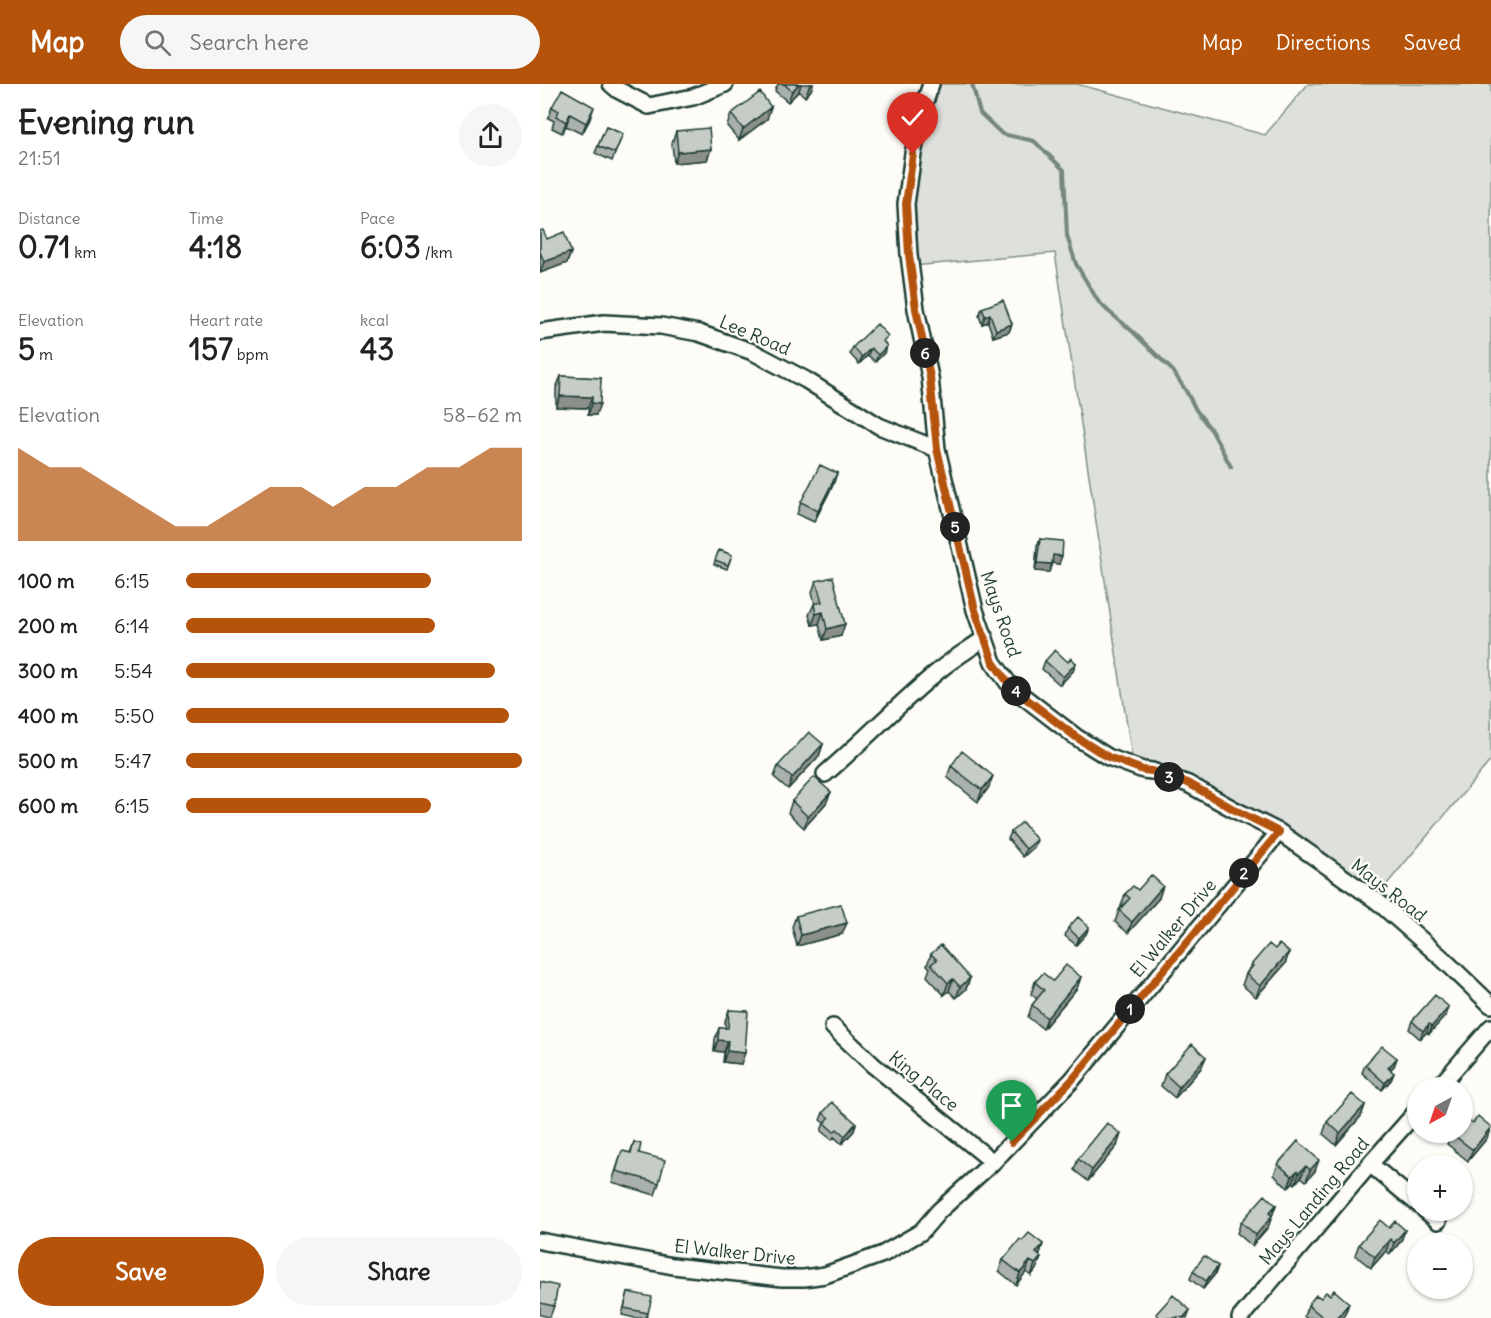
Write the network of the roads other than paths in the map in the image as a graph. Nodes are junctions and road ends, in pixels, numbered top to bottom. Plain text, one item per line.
1 (611, 84) edge
2 (725, 84) edge
3 (931, 84) edge
4 (540, 332) edge
5 (937, 449) junction
6 (985, 638) junction
7 (825, 774) dead end
8 (1279, 832) junction
9 (1491, 1005) edge
10 (833, 1027) dead end
11 (1491, 1027) edge
12 (1448, 1077) edge
13 (1407, 1122) edge
14 (993, 1162) junction
15 (1370, 1164) junction
16 (1407, 1195) edge
17 (540, 1241) edge
18 (1240, 1318) edge

1 - 2 street
3 - 5 street, Mays Road
4 - 5 street, Lee Road
5 - 6 street, Mays Road
6 - 7 street
6 - 8 street, Mays Road
8 - 9 street, Mays Road
8 - 14 street, El Walker Drive
10 - 14 street, King Place
11 - 12 street
13 - 15 street, Mays Landing Road
14 - 17 street, El Walker Drive
15 - 16 street
15 - 18 street, Mays Landing Road

